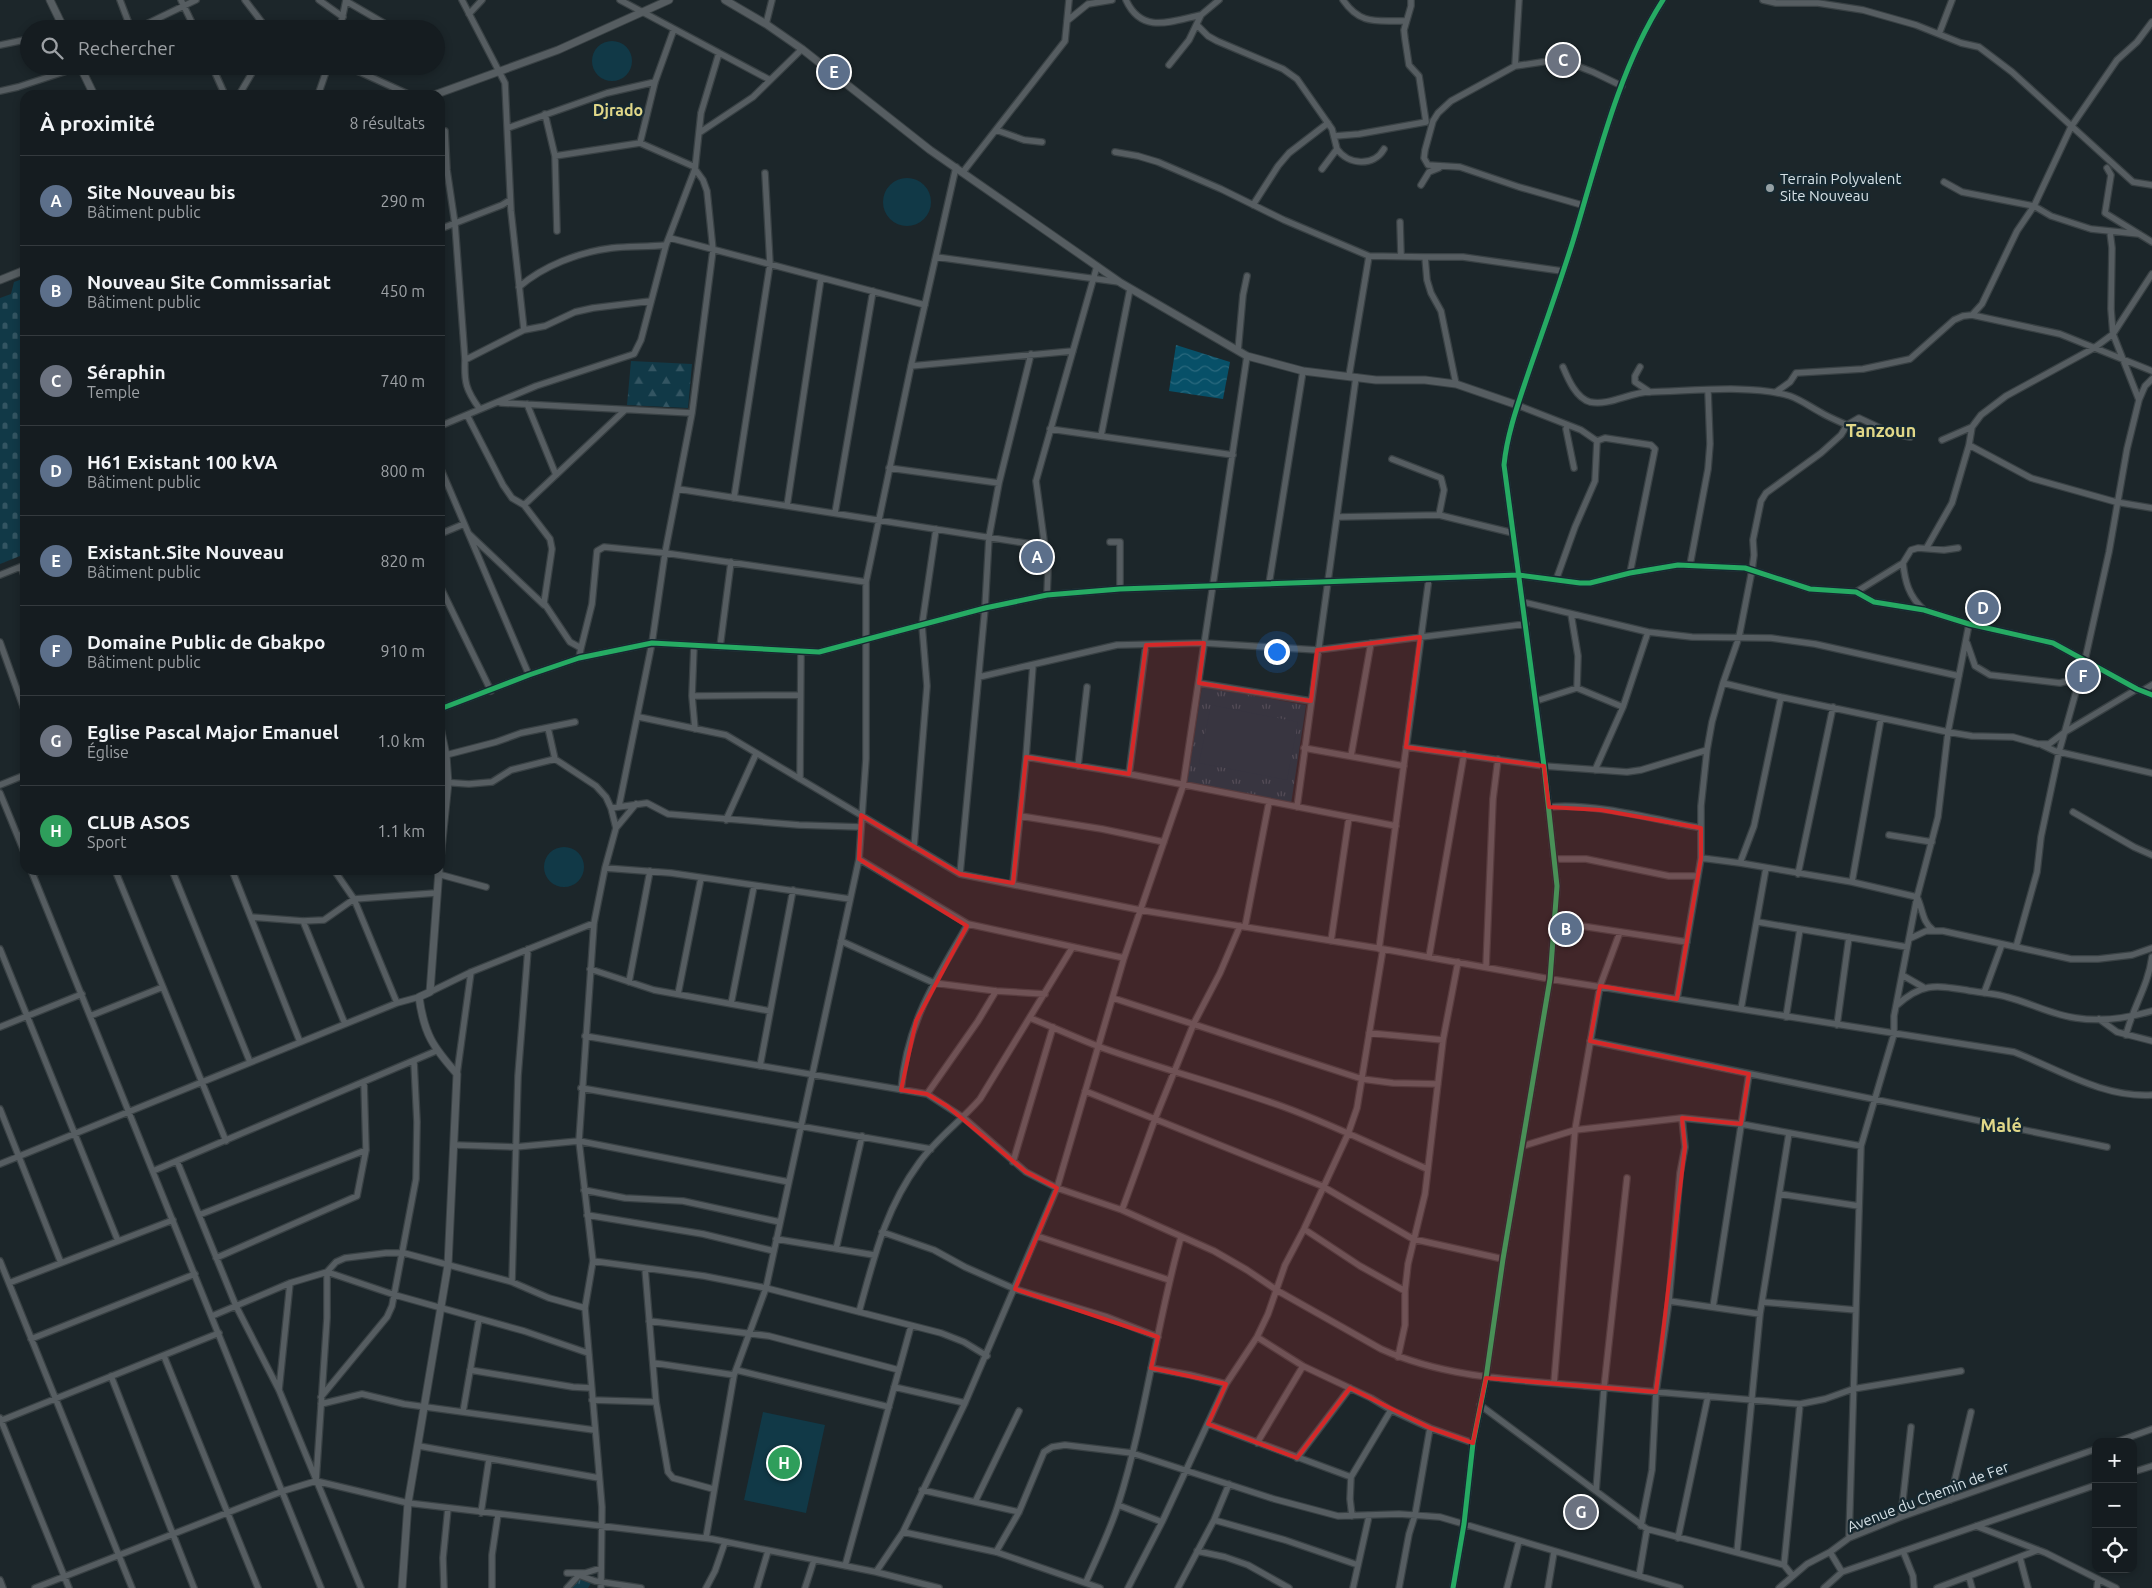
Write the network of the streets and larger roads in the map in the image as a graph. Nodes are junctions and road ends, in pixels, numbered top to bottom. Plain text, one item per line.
1 (50, 0) edge
2 (120, 0) edge
3 (182, 0) edge
4 (196, 0) edge
5 (245, 0) edge
6 (319, 0) edge
7 (462, 0) edge
8 (482, 0) edge
9 (620, 0) edge
10 (669, 0) edge
11 (725, 0) edge
12 (772, 0) edge
13 (1069, 0) edge
14 (1112, 0) edge
15 (1126, 0) edge
16 (1219, 0) edge
17 (1343, 0) edge
18 (1411, 0) edge
19 (1519, 0) edge
20 (1663, 0) edge
21 (1763, 0) edge
22 (1952, 0) edge
23 (346, 1) edge
24 (185, 6) junction
25 (643, 12) junction
26 (469, 14) junction
27 (1201, 15) junction
28 (343, 17) junction
29 (60, 20) edge
30 (128, 20) edge
31 (155, 20) edge
32 (191, 20) edge
33 (260, 20) edge
34 (342, 20) edge
35 (379, 20) edge
36 (1067, 21) junction
37 (1406, 21) junction
38 (2152, 22) edge
39 (766, 24) junction
40 (1197, 25) junction
41 (674, 29) junction
42 (1939, 34) junction
43 (20, 41) edge
44 (0, 45) edge
45 (802, 49) junction
46 (719, 53) junction
47 (1169, 65) dead end
48 (1515, 66) junction
49 (499, 70) junction
50 (54, 75) edge
51 (85, 75) edge
52 (216, 75) edge
53 (251, 75) edge
54 (325, 75) edge
55 (366, 75) edge
56 (770, 80) junction
57 (655, 82) junction
58 (1622, 86) junction
59 (92, 90) edge
60 (223, 90) edge
61 (242, 90) edge
62 (320, 90) edge
63 (399, 90) edge
64 (0, 91) edge
65 (445, 91) edge
66 (545, 114) junction
67 (1433, 120) junction
68 (1426, 122) junction
69 (1328, 123) junction
70 (2071, 127) junction
71 (508, 128) junction
72 (996, 130) junction
73 (445, 131) dead end
74 (699, 133) junction
75 (1335, 136) junction
76 (1042, 142) dead end
77 (640, 143) junction
78 (1337, 149) junction
79 (1384, 149) dead end
80 (1115, 152) dead end
81 (555, 156) junction
82 (695, 168) junction
83 (2107, 168) dead end
84 (1322, 169) dead end
85 (1429, 169) junction
86 (447, 170) joint
87 (960, 170) junction
88 (765, 173) dead end
89 (1944, 182) dead end
90 (1420, 185) dead end
91 (2152, 185) edge
92 (510, 200) junction
93 (502, 205) junction
94 (1253, 205) junction
95 (1582, 206) junction
96 (2034, 206) junction
97 (511, 211) junction
98 (1400, 222) dead end
99 (455, 224) junction
100 (445, 227) edge
101 (557, 231) dead end
102 (2110, 232) junction
103 (2140, 234) junction
104 (670, 238) junction
105 (2152, 242) edge
106 (666, 245) junction
107 (713, 250) junction
108 (1401, 255) junction
109 (1369, 256) junction
110 (936, 257) junction
111 (1425, 257) junction
112 (770, 264) junction
113 (1097, 266) junction
114 (1562, 271) junction
115 (20, 272) edge
116 (2152, 274) edge
117 (518, 276) junction
118 (1247, 276) dead end
119 (529, 278) junction
120 (821, 278) junction
121 (1093, 279) junction
122 (0, 280) edge
123 (1121, 283) junction
124 (519, 287) junction
125 (1130, 289) junction
126 (873, 291) junction
127 (652, 301) junction
128 (925, 305) junction
129 (1972, 315) junction
130 (524, 330) junction
131 (2113, 334) junction
132 (2094, 348) junction
133 (1072, 351) junction
134 (1238, 351) junction
135 (1031, 354) junction
136 (1247, 356) junction
137 (465, 360) junction
138 (2122, 360) junction
139 (910, 366) junction
140 (1563, 367) dead end
141 (1640, 367) dead end
142 (1303, 371) junction
143 (2152, 371) edge
144 (1352, 377) junction
145 (2152, 378) edge
146 (1456, 384) junction
147 (1708, 391) junction
148 (1650, 392) junction
149 (1776, 392) junction
150 (2140, 400) junction
151 (499, 402) junction
152 (527, 404) junction
153 (1518, 405) junction
154 (479, 408) junction
155 (625, 410) junction
156 (692, 413) junction
157 (467, 415) junction
158 (445, 424) edge
159 (1568, 425) junction
160 (1847, 425) junction
161 (1972, 426) junction
162 (1050, 430) junction
163 (1101, 436) junction
164 (1910, 437) dead end
165 (1942, 440) dead end
166 (1597, 441) junction
167 (1969, 444) junction
168 (1233, 455) junction
169 (1392, 459) dead end
170 (889, 468) junction
171 (1574, 468) dead end
172 (556, 475) junction
173 (445, 479) edge
174 (999, 483) junction
175 (678, 489) junction
176 (734, 498) junction
177 (2116, 502) junction
178 (524, 505) junction
179 (787, 506) junction
180 (2152, 508) edge
181 (835, 513) junction
182 (1439, 515) junction
183 (1337, 517) junction
184 (879, 520) junction
185 (464, 524) junction
186 (936, 529) junction
187 (445, 532) edge
188 (468, 532) junction
189 (1513, 533) junction
190 (989, 537) junction
191 (1110, 542) dead end
192 (1044, 546) junction
193 (1928, 547) junction
194 (1958, 548) dead end
195 (665, 553) junction
196 (731, 562) junction
197 (1903, 563) junction
198 (1690, 565) junction
199 (20, 567) edge
200 (1752, 570) junction
201 (1630, 573) junction
202 (0, 575) edge
203 (1519, 575) junction
204 (1429, 578) junction
205 (1556, 580) junction
206 (866, 582) junction
207 (1327, 582) junction
208 (1269, 584) junction
209 (1212, 586) junction
210 (1120, 590) junction
211 (1856, 592) junction
212 (1047, 595) junction
213 (445, 596) edge
214 (1523, 602) junction
215 (545, 606) junction
216 (985, 608) junction
217 (1924, 610) junction
218 (1571, 614) junction
219 (1526, 624) junction
220 (1969, 624) junction
221 (922, 625) junction
222 (1648, 632) junction
223 (1420, 637) junction
224 (1739, 637) junction
225 (1966, 638) junction
226 (867, 640) junction
227 (0, 642) edge
228 (652, 643) junction
229 (1204, 643) junction
230 (1371, 643) junction
231 (1146, 644) junction
232 (694, 646) junction
233 (720, 647) junction
234 (581, 648) junction
235 (1317, 650) junction
236 (801, 652) junction
237 (579, 658) junction
238 (2085, 660) junction
239 (1033, 665) junction
240 (2082, 669) junction
241 (528, 675) junction
242 (1959, 676) junction
243 (979, 677) junction
244 (1199, 683) junction
245 (1723, 683) junction
246 (2152, 686) edge
247 (1087, 687) dead end
248 (1577, 688) junction
249 (2140, 690) junction
250 (491, 691) junction
251 (800, 695) junction
252 (2152, 695) edge
253 (692, 696) junction
254 (1782, 697) junction
255 (20, 698) edge
256 (1311, 701) junction
257 (1536, 701) junction
258 (1623, 707) junction
259 (1833, 707) junction
260 (445, 708) edge
261 (639, 717) junction
262 (1881, 718) junction
263 (575, 722) dead end
264 (548, 728) junction
265 (695, 729) junction
266 (1948, 732) junction
267 (2065, 732) junction
268 (2042, 745) junction
269 (1406, 747) junction
270 (1304, 748) junction
271 (445, 750) edge
272 (1707, 750) junction
273 (2059, 752) junction
274 (756, 754) junction
275 (1464, 754) junction
276 (446, 755) junction
277 (1351, 756) junction
278 (1026, 757) junction
279 (555, 759) junction
280 (1498, 759) junction
281 (1078, 766) junction
282 (1404, 766) junction
283 (1544, 766) junction
284 (1595, 770) junction
285 (2152, 773) edge
286 (1129, 774) junction
287 (20, 777) edge
288 (800, 778) junction
289 (445, 783) edge
290 (448, 784) junction
291 (0, 785) edge
292 (1182, 786) junction
293 (0, 793) edge
294 (1269, 802) junction
295 (636, 804) junction
296 (619, 806) junction
297 (1297, 807) junction
298 (1549, 807) junction
299 (611, 808) junction
300 (445, 809) edge
301 (2073, 812) dead end
302 (861, 815) junction
303 (1020, 816) junction
304 (1349, 817) junction
305 (726, 820) junction
306 (1396, 826) junction
307 (861, 827) junction
308 (616, 828) junction
309 (1701, 828) junction
310 (1889, 835) dead end
311 (18, 836) joint
312 (20, 841) edge
313 (1164, 842) junction
314 (1932, 842) junction
315 (914, 847) junction
316 (2152, 855) edge
317 (1700, 858) junction
318 (1555, 859) junction
319 (859, 860) junction
320 (1740, 863) junction
321 (605, 868) junction
322 (1766, 868) junction
323 (650, 871) junction
324 (445, 874) edge
325 (960, 874) junction
326 (1798, 874) junction
327 (33, 875) edge
328 (117, 875) edge
329 (174, 875) edge
330 (234, 875) edge
331 (337, 875) edge
332 (439, 875) edge
333 (1698, 876) junction
334 (701, 878) junction
335 (1852, 882) junction
336 (1013, 883) junction
337 (754, 886) junction
338 (486, 887) dead end
339 (793, 890) junction
340 (436, 893) junction
341 (1917, 897) junction
342 (354, 899) junction
343 (850, 899) junction
344 (1140, 910) junction
345 (251, 916) junction
346 (303, 921) junction
347 (1555, 922) junction
348 (1758, 922) junction
349 (594, 923) junction
350 (968, 924) junction
351 (1242, 926) junction
352 (1800, 929) junction
353 (1933, 930) junction
354 (1620, 932) junction
355 (1849, 937) junction
356 (1909, 939) junction
357 (841, 941) junction
358 (1331, 941) junction
359 (1687, 942) junction
360 (2002, 944) junction
361 (1907, 947) junction
362 (2016, 947) junction
363 (1072, 948) junction
364 (2152, 948) edge
365 (0, 949) edge
366 (528, 949) junction
367 (1381, 949) junction
368 (1429, 957) junction
369 (2152, 957) edge
370 (1124, 958) junction
371 (1458, 962) junction
372 (1486, 967) junction
373 (590, 969) junction
374 (471, 972) junction
375 (1902, 975) junction
376 (1550, 979) junction
377 (629, 982) junction
378 (934, 983) junction
379 (1600, 986) junction
380 (163, 987) junction
381 (1923, 987) junction
382 (996, 991) junction
383 (430, 992) junction
384 (1984, 993) junction
385 (82, 994) junction
386 (678, 994) junction
387 (1044, 994) junction
388 (419, 998) junction
389 (1113, 998) junction
390 (1677, 999) junction
391 (397, 1002) junction
392 (731, 1004) junction
393 (1896, 1006) junction
394 (1741, 1009) junction
395 (770, 1011) junction
396 (2152, 1011) edge
397 (27, 1016) junction
398 (90, 1016) junction
399 (1786, 1017) junction
400 (2130, 1017) junction
401 (1030, 1018) junction
402 (2098, 1019) junction
403 (1194, 1023) junction
404 (345, 1024) junction
405 (1837, 1025) junction
406 (1053, 1027) junction
407 (0, 1028) edge
408 (1369, 1033) junction
409 (1894, 1034) junction
410 (2126, 1035) junction
411 (585, 1036) junction
412 (1443, 1040) junction
413 (1590, 1041) junction
414 (2152, 1041) edge
415 (300, 1042) junction
416 (1098, 1046) junction
417 (436, 1051) junction
418 (250, 1062) junction
419 (414, 1062) junction
420 (760, 1066) junction
421 (1176, 1072) junction
422 (457, 1074) junction
423 (812, 1074) junction
424 (1749, 1074) junction
425 (1362, 1079) junction
426 (202, 1082) junction
427 (364, 1082) junction
428 (1438, 1084) junction
429 (581, 1088) junction
430 (901, 1090) junction
431 (1086, 1091) junction
432 (927, 1094) junction
433 (2152, 1095) edge
434 (1875, 1099) junction
435 (0, 1110) edge
436 (129, 1111) junction
437 (964, 1118) junction
438 (1682, 1118) junction
439 (1155, 1119) junction
440 (1741, 1124) junction
441 (801, 1125) junction
442 (1576, 1130) junction
443 (74, 1133) junction
444 (1789, 1133) junction
445 (1348, 1134) junction
446 (862, 1136) junction
447 (226, 1140) junction
448 (579, 1141) junction
449 (455, 1145) junction
450 (515, 1146) junction
451 (1523, 1146) junction
452 (1861, 1146) junction
453 (2107, 1147) dead end
454 (930, 1149) junction
455 (366, 1150) junction
456 (18, 1156) junction
457 (176, 1161) junction
458 (1013, 1162) junction
459 (0, 1164) edge
460 (1427, 1169) junction
461 (153, 1171) junction
462 (1627, 1178) dead end
463 (789, 1182) junction
464 (1322, 1186) junction
465 (1057, 1188) junction
466 (584, 1190) junction
467 (1780, 1194) junction
468 (1859, 1206) junction
469 (1122, 1210) junction
470 (199, 1215) junction
471 (587, 1215) junction
472 (173, 1220) junction
473 (780, 1222) junction
474 (1304, 1229) junction
475 (882, 1232) junction
476 (1037, 1236) junction
477 (1181, 1238) junction
478 (776, 1239) junction
479 (1413, 1239) junction
480 (118, 1241) junction
481 (836, 1249) junction
482 (774, 1251) junction
483 (404, 1253) junction
484 (874, 1255) junction
485 (216, 1258) junction
486 (1503, 1259) junction
487 (0, 1261) edge
488 (593, 1261) junction
489 (61, 1263) junction
490 (448, 1265) junction
491 (645, 1268) junction
492 (327, 1272) junction
493 (195, 1274) junction
494 (1169, 1280) junction
495 (512, 1282) junction
496 (290, 1283) junction
497 (9, 1284) junction
498 (766, 1288) junction
499 (1016, 1289) junction
500 (1278, 1291) junction
501 (1405, 1291) junction
502 (395, 1296) junction
503 (1670, 1301) junction
504 (1762, 1302) junction
505 (236, 1306) junction
506 (1712, 1307) junction
507 (440, 1308) junction
508 (585, 1308) junction
509 (1856, 1310) junction
510 (859, 1312) junction
511 (1760, 1314) junction
512 (212, 1316) junction
513 (479, 1319) junction
514 (649, 1321) junction
515 (911, 1326) junction
516 (219, 1333) junction
517 (749, 1335) junction
518 (1158, 1337) junction
519 (1257, 1337) junction
520 (32, 1339) junction
521 (588, 1353) junction
522 (164, 1356) junction
523 (987, 1356) junction
524 (1398, 1358) junction
525 (654, 1364) junction
526 (1303, 1366) junction
527 (1150, 1368) junction
528 (470, 1370) junction
529 (899, 1370) junction
530 (1961, 1371) dead end
531 (735, 1373) junction
532 (111, 1376) junction
533 (1486, 1378) junction
534 (1554, 1383) junction
535 (1226, 1384) junction
536 (894, 1387) junction
537 (591, 1388) junction
538 (1350, 1388) junction
539 (1604, 1388) junction
540 (1853, 1388) junction
541 (280, 1390) junction
542 (1656, 1392) junction
543 (1708, 1396) junction
544 (56, 1399) junction
545 (321, 1400) junction
546 (592, 1400) junction
547 (1751, 1400) junction
548 (656, 1402) junction
549 (965, 1403) junction
550 (1800, 1404) junction
551 (1480, 1405) junction
552 (424, 1407) junction
553 (889, 1407) junction
554 (1391, 1410) junction
555 (1019, 1411) dead end
556 (463, 1412) junction
557 (1971, 1412) dead end
558 (0, 1420) edge
559 (1208, 1424) junction
560 (1911, 1427) dead end
561 (1430, 1428) junction
562 (2152, 1429) edge
563 (594, 1430) junction
564 (2127, 1438) edge
565 (1257, 1443) junction
566 (1473, 1443) junction
567 (419, 1446) junction
568 (2092, 1450) edge
569 (1132, 1453) junction
570 (1297, 1458) junction
571 (489, 1459) junction
572 (2152, 1466) edge
573 (1186, 1471) junction
574 (2137, 1471) edge
575 (1351, 1477) junction
576 (599, 1478) junction
577 (316, 1481) junction
578 (1229, 1484) junction
579 (2092, 1486) edge
580 (713, 1489) junction
581 (922, 1490) junction
582 (283, 1491) junction
583 (1596, 1491) junction
584 (1950, 1500) junction
585 (975, 1502) junction
586 (408, 1503) junction
587 (1118, 1506) junction
588 (448, 1508) junction
589 (481, 1512) junction
590 (1019, 1512) junction
591 (226, 1513) junction
592 (498, 1514) junction
593 (1415, 1515) junction
594 (1352, 1516) junction
595 (1368, 1516) junction
596 (1901, 1517) junction
597 (1214, 1520) junction
598 (1162, 1522) junction
599 (1464, 1524) junction
600 (603, 1526) junction
601 (1976, 1526) junction
602 (1644, 1527) junction
603 (903, 1532) junction
604 (172, 1534) junction
605 (706, 1538) junction
606 (1678, 1538) junction
607 (1849, 1538) junction
608 (1519, 1541) junction
609 (725, 1542) junction
610 (1197, 1550) junction
611 (2038, 1550) junction
612 (768, 1551) junction
613 (1903, 1551) junction
614 (996, 1552) junction
615 (1554, 1552) junction
616 (1737, 1552) junction
617 (1830, 1552) junction
618 (119, 1555) junction
619 (2020, 1558) junction
620 (814, 1560) junction
621 (1784, 1564) junction
622 (1358, 1565) junction
623 (845, 1566) junction
624 (602, 1568) junction
625 (876, 1572) junction
626 (1842, 1572) junction
627 (567, 1573) dead end
628 (577, 1574) junction
629 (1792, 1575) junction
630 (1639, 1576) junction
631 (1969, 1576) junction
632 (64, 1577) junction
633 (2098, 1579) junction
634 (0, 1580) edge
635 (1086, 1582) junction
636 (601, 1585) edge
637 (3, 1588) edge
638 (35, 1588) edge
639 (69, 1588) edge
640 (132, 1588) edge
641 (194, 1588) edge
642 (258, 1588) edge
643 (321, 1588) edge
644 (361, 1588) edge
645 (402, 1588) edge
646 (444, 1588) edge
647 (492, 1588) edge
648 (567, 1588) edge
649 (641, 1588) edge
650 (706, 1588) edge
651 (757, 1588) edge
652 (805, 1588) edge
653 (939, 1588) edge
654 (1100, 1588) edge
655 (1128, 1588) edge
656 (1178, 1588) edge
657 (1289, 1588) edge
658 (1353, 1588) edge
659 (1399, 1588) edge
660 (1453, 1588) edge
661 (1507, 1588) edge
662 (1548, 1588) edge
663 (1680, 1588) edge
664 (1779, 1588) edge
665 (1824, 1588) edge
666 (1914, 1588) edge
667 (1937, 1588) edge
668 (1972, 1588) edge
669 (2028, 1588) edge
670 (2097, 1588) edge
671 (2116, 1588) edge

1 - 29 street
2 - 30 street
3 - 24 street
4 - 24 street
5 - 33 street
6 - 28 street
7 - 26 street
8 - 26 street
9 - 25 street
10 - 25 street
11 - 39 street
12 - 39 street
13 - 36 street
14 - 36 street
15 - 27 street
16 - 27 street
17 - 37 street
18 - 37 street
19 - 48 street
20 - 58 street
21 - 42 street
22 - 42 street
23 - 28 street
23 - 35 street
24 - 31 street
24 - 32 street
25 - 41 street
25 - 49 street
26 - 49 street
27 - 40 street
28 - 34 street
36 - 72 street
37 - 68 street
38 - 70 street
39 - 45 street
40 - 47 street
40 - 69 street
41 - 46 street
41 - 57 street
42 - 70 street
43 - 44 street
45 - 56 street
45 - 87 street
46 - 56 street
46 - 74 street
48 - 58 street
48 - 67 street
49 - 65 street
49 - 71 street
50 - 64 street
51 - 59 street
52 - 60 street
53 - 61 street
54 - 62 street
55 - 63 street
56 - 74 street
57 - 66 street
57 - 77 street
58 - 95 street
66 - 71 street
66 - 81 street
67 - 68 street
67 - 85 street
68 - 75 street
69 - 75 street
69 - 94 street
70 - 91 street
70 - 96 street
71 - 92 street
72 - 76 street
72 - 87 street
73 - 86 street
74 - 82 street
75 - 78 street
77 - 81 street
77 - 82 street
78 - 79 street
78 - 84 street
80 - 94 street
81 - 101 street
82 - 104 street
82 - 107 street
83 - 103 street
85 - 90 street
85 - 95 street
86 - 99 street
87 - 110 street
87 - 113 street
88 - 112 street
89 - 96 street
92 - 93 street
92 - 97 street
93 - 97 street
93 - 99 street
94 - 109 street
95 - 114 street
96 - 102 street
96 - 129 street
97 - 117 street
98 - 108 street
99 - 100 street
99 - 137 street
102 - 103 street
102 - 131 street
103 - 105 street
104 - 106 street
104 - 107 street
106 - 119 street
106 - 127 street
107 - 112 street
107 - 156 street
108 - 109 street
108 - 111 street
109 - 144 street
110 - 121 street
110 - 128 street
111 - 114 street
111 - 146 street
112 - 120 street
112 - 176 street
113 - 121 street
113 - 123 street
114 - 153 street
115 - 122 street
116 - 131 street
117 - 119 street
117 - 124 street
118 - 134 street
119 - 124 street
120 - 126 street
120 - 179 street
121 - 123 street
121 - 133 street
123 - 125 street
124 - 130 street
125 - 134 street
125 - 163 street
126 - 128 street
126 - 181 street
127 - 130 street
127 - 151 street
128 - 139 street
129 - 132 street
129 - 149 street
130 - 137 street
131 - 132 street
131 - 138 street
132 - 138 street
132 - 161 street
133 - 135 street
133 - 162 street
134 - 136 street
135 - 139 street
135 - 174 street
136 - 142 street
136 - 168 street
137 - 154 street
138 - 143 street
138 - 150 street
139 - 170 street
140 - 148 street
141 - 148 street
142 - 144 street
142 - 208 street
144 - 146 street
144 - 183 street
145 - 150 street
146 - 153 street
147 - 148 street
147 - 149 street
147 - 198 street
149 - 160 street
150 - 177 street
151 - 152 street
151 - 154 street
152 - 155 street
152 - 172 street
153 - 159 street
153 - 189 street
154 - 157 street
155 - 156 street
155 - 172 street
156 - 175 street
157 - 158 street
157 - 178 street
159 - 166 street
159 - 171 street
160 - 164 street
160 - 200 street
161 - 165 street
161 - 167 street
162 - 163 street
162 - 192 street
163 - 168 street
166 - 201 street
166 - 205 street
167 - 177 street
167 - 193 street
168 - 209 street
169 - 182 street
170 - 174 street
170 - 184 street
172 - 178 street
173 - 185 street
174 - 190 street
175 - 176 street
175 - 195 street
176 - 179 street
177 - 180 street
177 - 238 street
178 - 215 street
179 - 181 street
181 - 184 street
182 - 183 street
182 - 189 street
183 - 207 street
184 - 186 street
184 - 206 street
185 - 187 street
185 - 188 street
186 - 190 street
186 - 221 street
188 - 215 street
188 - 241 street
189 - 203 street
190 - 192 street
190 - 216 street
191 - 210 street
192 - 212 street
193 - 194 street
193 - 197 street
195 - 196 street
195 - 228 street
195 - 234 street
196 - 206 street
196 - 233 street
197 - 211 street
197 - 217 street
198 - 200 street
198 - 201 street
199 - 202 street
200 - 211 street
200 - 224 street
201 - 205 street
203 - 204 street
203 - 205 street
203 - 214 street
204 - 207 street
204 - 223 street
206 - 226 street
207 - 208 street
207 - 235 street
208 - 209 street
209 - 210 street
209 - 229 street
210 - 212 street
211 - 217 street
212 - 216 street
213 - 250 street
214 - 218 street
214 - 219 street
215 - 234 street
216 - 221 street
216 - 243 street
217 - 220 street
218 - 222 street
218 - 248 street
219 - 223 street
219 - 257 street
220 - 225 street
220 - 238 street
221 - 226 street
221 - 315 street
222 - 224 street
222 - 258 street
223 - 230 street
223 - 269 street
224 - 242 street
224 - 245 street
225 - 240 street
225 - 242 street
226 - 236 street
226 - 302 street
227 - 255 street
228 - 232 street
228 - 237 street
228 - 261 street
229 - 231 street
229 - 235 street
229 - 244 street
230 - 235 street
230 - 277 street
231 - 239 street
231 - 286 street
232 - 233 street
232 - 253 street
233 - 236 street
234 - 237 street
235 - 256 street
236 - 251 street
237 - 241 street
238 - 240 street
238 - 249 street
239 - 243 street
239 - 278 street
240 - 267 street
241 - 250 street
242 - 266 street
243 - 325 street
244 - 256 street
244 - 292 street
245 - 254 street
245 - 272 street
246 - 249 street
247 - 281 street
248 - 257 street
248 - 258 street
249 - 252 street
249 - 267 street
250 - 260 street
251 - 253 street
251 - 288 street
253 - 265 street
254 - 259 street
254 - 320 street
256 - 270 street
257 - 283 street
258 - 284 street
259 - 262 street
259 - 326 street
261 - 265 street
261 - 296 street
262 - 266 street
262 - 335 street
263 - 264 street
264 - 276 street
264 - 279 street
265 - 274 street
266 - 268 street
266 - 314 street
267 - 268 street
267 - 273 street
268 - 273 street
269 - 275 street
269 - 282 street
270 - 277 street
270 - 297 street
271 - 276 street
272 - 284 street
272 - 309 street
273 - 285 street
273 - 362 street
274 - 288 street
274 - 305 street
275 - 280 street
275 - 368 street
276 - 290 street
277 - 282 street
278 - 281 street
278 - 303 street
279 - 290 street
279 - 299 street
280 - 283 street
280 - 372 street
281 - 286 street
282 - 306 street
283 - 284 street
283 - 298 street
286 - 292 street
287 - 291 street
288 - 302 street
289 - 290 street
290 - 300 street
292 - 294 street
292 - 313 street
293 - 311 street
294 - 297 street
294 - 351 street
295 - 296 street
295 - 305 street
295 - 308 street
296 - 299 street
297 - 304 street
298 - 309 street
298 - 318 street
299 - 308 street
301 - 316 street
302 - 307 street
302 - 315 street
303 - 313 street
303 - 336 street
304 - 306 street
304 - 358 street
305 - 307 street
306 - 367 street
307 - 319 street
308 - 321 street
309 - 317 street
310 - 314 street
311 - 312 street
313 - 344 street
314 - 341 street
315 - 325 street
317 - 320 street
317 - 333 street
318 - 333 street
318 - 347 street
319 - 343 street
319 - 350 street
320 - 322 street
321 - 323 street
321 - 349 street
322 - 326 street
322 - 348 street
323 - 334 street
323 - 377 street
324 - 338 street
325 - 336 street
326 - 335 street
327 - 385 street
328 - 380 street
329 - 418 street
330 - 345 street
331 - 342 street
332 - 340 street
333 - 359 street
334 - 337 street
334 - 386 street
335 - 341 street
336 - 344 street
337 - 339 street
337 - 392 street
339 - 343 street
339 - 395 street
340 - 342 street
340 - 383 street
341 - 353 street
341 - 356 street
342 - 346 street
342 - 391 street
343 - 357 street
344 - 351 street
344 - 370 street
345 - 346 street
345 - 415 street
346 - 404 street
347 - 354 street
347 - 376 street
348 - 352 street
348 - 394 street
349 - 366 street
349 - 373 street
350 - 363 street
350 - 378 street
351 - 358 street
351 - 403 street
352 - 355 street
352 - 399 street
353 - 356 street
353 - 360 street
354 - 359 street
354 - 379 street
355 - 361 street
355 - 405 street
356 - 361 street
357 - 378 street
357 - 423 street
358 - 367 street
359 - 390 street
360 - 362 street
360 - 384 street
361 - 375 street
362 - 364 street
363 - 370 street
363 - 387 street
365 - 397 street
366 - 374 street
366 - 450 street
367 - 368 street
367 - 408 street
368 - 371 street
369 - 400 street
370 - 389 street
371 - 372 street
371 - 412 street
372 - 376 street
373 - 377 street
373 - 411 street
374 - 383 street
374 - 422 street
375 - 381 street
375 - 393 street
376 - 379 street
376 - 451 street
377 - 386 street
378 - 382 street
378 - 430 street
379 - 390 street
379 - 413 street
380 - 398 street
380 - 426 street
381 - 384 street
381 - 393 street
382 - 387 street
382 - 432 street
383 - 388 street
384 - 402 street
385 - 397 street
385 - 398 street
386 - 392 street
387 - 401 street
388 - 391 street
388 - 417 street
389 - 403 street
389 - 416 street
390 - 394 street
391 - 404 street
392 - 395 street
393 - 409 street
394 - 399 street
395 - 420 street
396 - 400 street
397 - 407 street
397 - 443 street
398 - 436 street
399 - 405 street
400 - 402 street
400 - 410 street
401 - 406 street
401 - 437 street
402 - 410 street
403 - 421 street
403 - 425 street
404 - 415 street
405 - 409 street
406 - 416 street
406 - 458 street
408 - 412 street
408 - 425 street
409 - 433 street
409 - 434 street
410 - 414 street
411 - 420 street
411 - 429 street
412 - 428 street
413 - 424 street
413 - 442 street
415 - 418 street
416 - 421 street
416 - 431 street
417 - 419 street
417 - 422 street
418 - 426 street
419 - 427 street
419 - 483 street
420 - 423 street
421 - 439 street
421 - 445 street
422 - 449 street
423 - 430 street
423 - 441 street
424 - 434 street
424 - 440 street
425 - 428 street
425 - 445 street
426 - 436 street
426 - 447 street
427 - 447 street
427 - 455 street
428 - 460 street
429 - 441 street
429 - 448 street
430 - 432 street
431 - 439 street
431 - 465 street
432 - 437 street
434 - 452 street
434 - 453 street
435 - 456 street
436 - 443 street
436 - 461 street
437 - 454 street
437 - 458 street
438 - 440 street
438 - 442 street
438 - 503 street
439 - 464 street
439 - 469 street
440 - 444 street
440 - 506 street
441 - 446 street
441 - 463 street
442 - 451 street
442 - 534 street
443 - 456 street
443 - 480 street
444 - 452 street
444 - 467 street
445 - 460 street
445 - 464 street
446 - 454 street
446 - 481 street
447 - 457 street
448 - 450 street
448 - 463 street
448 - 466 street
449 - 450 street
449 - 490 street
450 - 495 street
451 - 486 street
452 - 468 street
454 - 475 street
455 - 470 street
455 - 485 street
456 - 459 street
456 - 489 street
457 - 461 street
457 - 470 street
458 - 465 street
460 - 479 street
461 - 472 street
462 - 539 street
463 - 473 street
464 - 474 street
464 - 479 street
465 - 469 street
465 - 476 street
466 - 471 street
466 - 473 street
467 - 468 street
467 - 504 street
468 - 509 street
469 - 477 street
470 - 485 street
471 - 482 street
471 - 488 street
472 - 480 street
472 - 493 street
473 - 478 street
474 - 500 street
474 - 501 street
475 - 484 street
475 - 499 street
476 - 494 street
476 - 499 street
477 - 494 street
477 - 500 street
478 - 481 street
478 - 482 street
479 - 486 street
479 - 501 street
480 - 489 street
481 - 484 street
482 - 498 street
483 - 490 street
483 - 492 street
483 - 502 street
484 - 510 street
485 - 505 street
486 - 533 street
487 - 497 street
488 - 491 street
488 - 508 street
489 - 497 street
490 - 495 street
490 - 507 street
491 - 498 street
491 - 514 street
492 - 496 street
492 - 502 street
492 - 545 street
493 - 512 street
493 - 520 street
494 - 518 street
495 - 508 street
496 - 505 street
496 - 541 street
497 - 520 street
498 - 510 street
498 - 517 street
499 - 518 street
499 - 523 street
500 - 519 street
500 - 524 street
501 - 524 street
502 - 507 street
502 - 545 street
503 - 506 street
503 - 542 street
504 - 509 street
504 - 511 street
505 - 512 street
505 - 541 street
506 - 511 street
507 - 513 street
507 - 552 street
508 - 521 street
509 - 540 street
510 - 515 street
511 - 547 street
512 - 516 street
513 - 521 street
513 - 528 street
514 - 517 street
514 - 525 street
515 - 523 street
515 - 529 street
516 - 522 street
516 - 582 street
517 - 529 street
517 - 531 street
518 - 527 street
519 - 526 street
519 - 535 street
520 - 544 street
521 - 537 street
522 - 532 street
522 - 591 street
523 - 549 street
524 - 533 street
525 - 531 street
525 - 548 street
526 - 538 street
526 - 565 street
527 - 535 street
527 - 569 street
528 - 537 street
528 - 556 street
529 - 536 street
530 - 540 street
531 - 553 street
531 - 580 street
532 - 544 street
532 - 604 street
533 - 534 street
533 - 551 street
534 - 539 street
535 - 559 street
536 - 549 street
536 - 553 street
537 - 546 street
538 - 554 street
538 - 570 street
539 - 542 street
539 - 583 street
540 - 550 street
540 - 607 street
541 - 577 street
542 - 543 street
542 - 602 street
543 - 547 street
543 - 606 street
544 - 558 street
544 - 618 street
545 - 552 street
545 - 577 street
546 - 548 street
546 - 563 street
547 - 550 street
547 - 616 street
548 - 580 street
549 - 581 street
550 - 621 street
551 - 566 street
551 - 583 street
552 - 556 street
552 - 567 street
553 - 623 street
554 - 561 street
554 - 575 street
555 - 585 street
556 - 563 street
557 - 584 street
558 - 632 street
559 - 565 street
559 - 573 street
560 - 596 street
561 - 566 street
561 - 593 street
562 - 564 street
563 - 576 street
565 - 570 street
566 - 599 street
567 - 571 street
567 - 586 street
568 - 584 street, Avenue du Chemin de Fer
569 - 573 street
569 - 587 street
569 - 590 street
570 - 575 street
571 - 576 street
571 - 589 street
572 - 574 street
573 - 578 street
573 - 598 street
575 - 594 street
576 - 600 street
577 - 582 street
577 - 586 street
577 - 644 street
578 - 594 street
578 - 597 street
579 - 601 street
580 - 605 street
581 - 585 street
581 - 603 street
582 - 591 street
582 - 643 street
583 - 602 street
584 - 596 street, Avenue du Chemin de Fer
585 - 590 street
586 - 588 street
586 - 645 street
587 - 598 street
587 - 635 street
588 - 589 street
588 - 646 street
589 - 592 street
590 - 614 street
591 - 604 street
591 - 642 street
592 - 600 street
592 - 647 street
593 - 595 street
593 - 599 street
593 - 659 street
594 - 595 street
595 - 622 street
596 - 607 street, Avenue du Chemin de Fer
597 - 610 street
597 - 622 street
598 - 655 street
599 - 608 street
599 - 660 street
600 - 605 street
600 - 624 street
601 - 611 street
601 - 613 street
602 - 606 street
602 - 630 street
603 - 614 street
603 - 625 street
604 - 618 street
604 - 641 street
605 - 609 street
606 - 616 street
607 - 617 street, Avenue du Chemin de Fer
608 - 615 street
608 - 661 street
609 - 612 street
609 - 650 street
610 - 656 street
610 - 657 street
611 - 619 street
611 - 633 street
612 - 620 street
612 - 651 street
613 - 626 street
613 - 666 street
614 - 635 street
615 - 630 street
615 - 662 street
616 - 621 street
617 - 626 street
617 - 629 street, Avenue du Chemin de Fer
618 - 632 street
618 - 640 street
619 - 631 street
619 - 669 street
620 - 623 street
620 - 652 street
621 - 629 street
622 - 658 street
623 - 625 street
624 - 628 street
624 - 636 street
625 - 653 street
626 - 665 street
627 - 628 street
628 - 636 street
628 - 648 street
629 - 664 street, Avenue du Chemin de Fer
630 - 663 street
631 - 667 street
631 - 668 street
632 - 638 street
632 - 639 street
633 - 670 street
633 - 671 street
634 - 637 street
635 - 654 street
636 - 649 street

